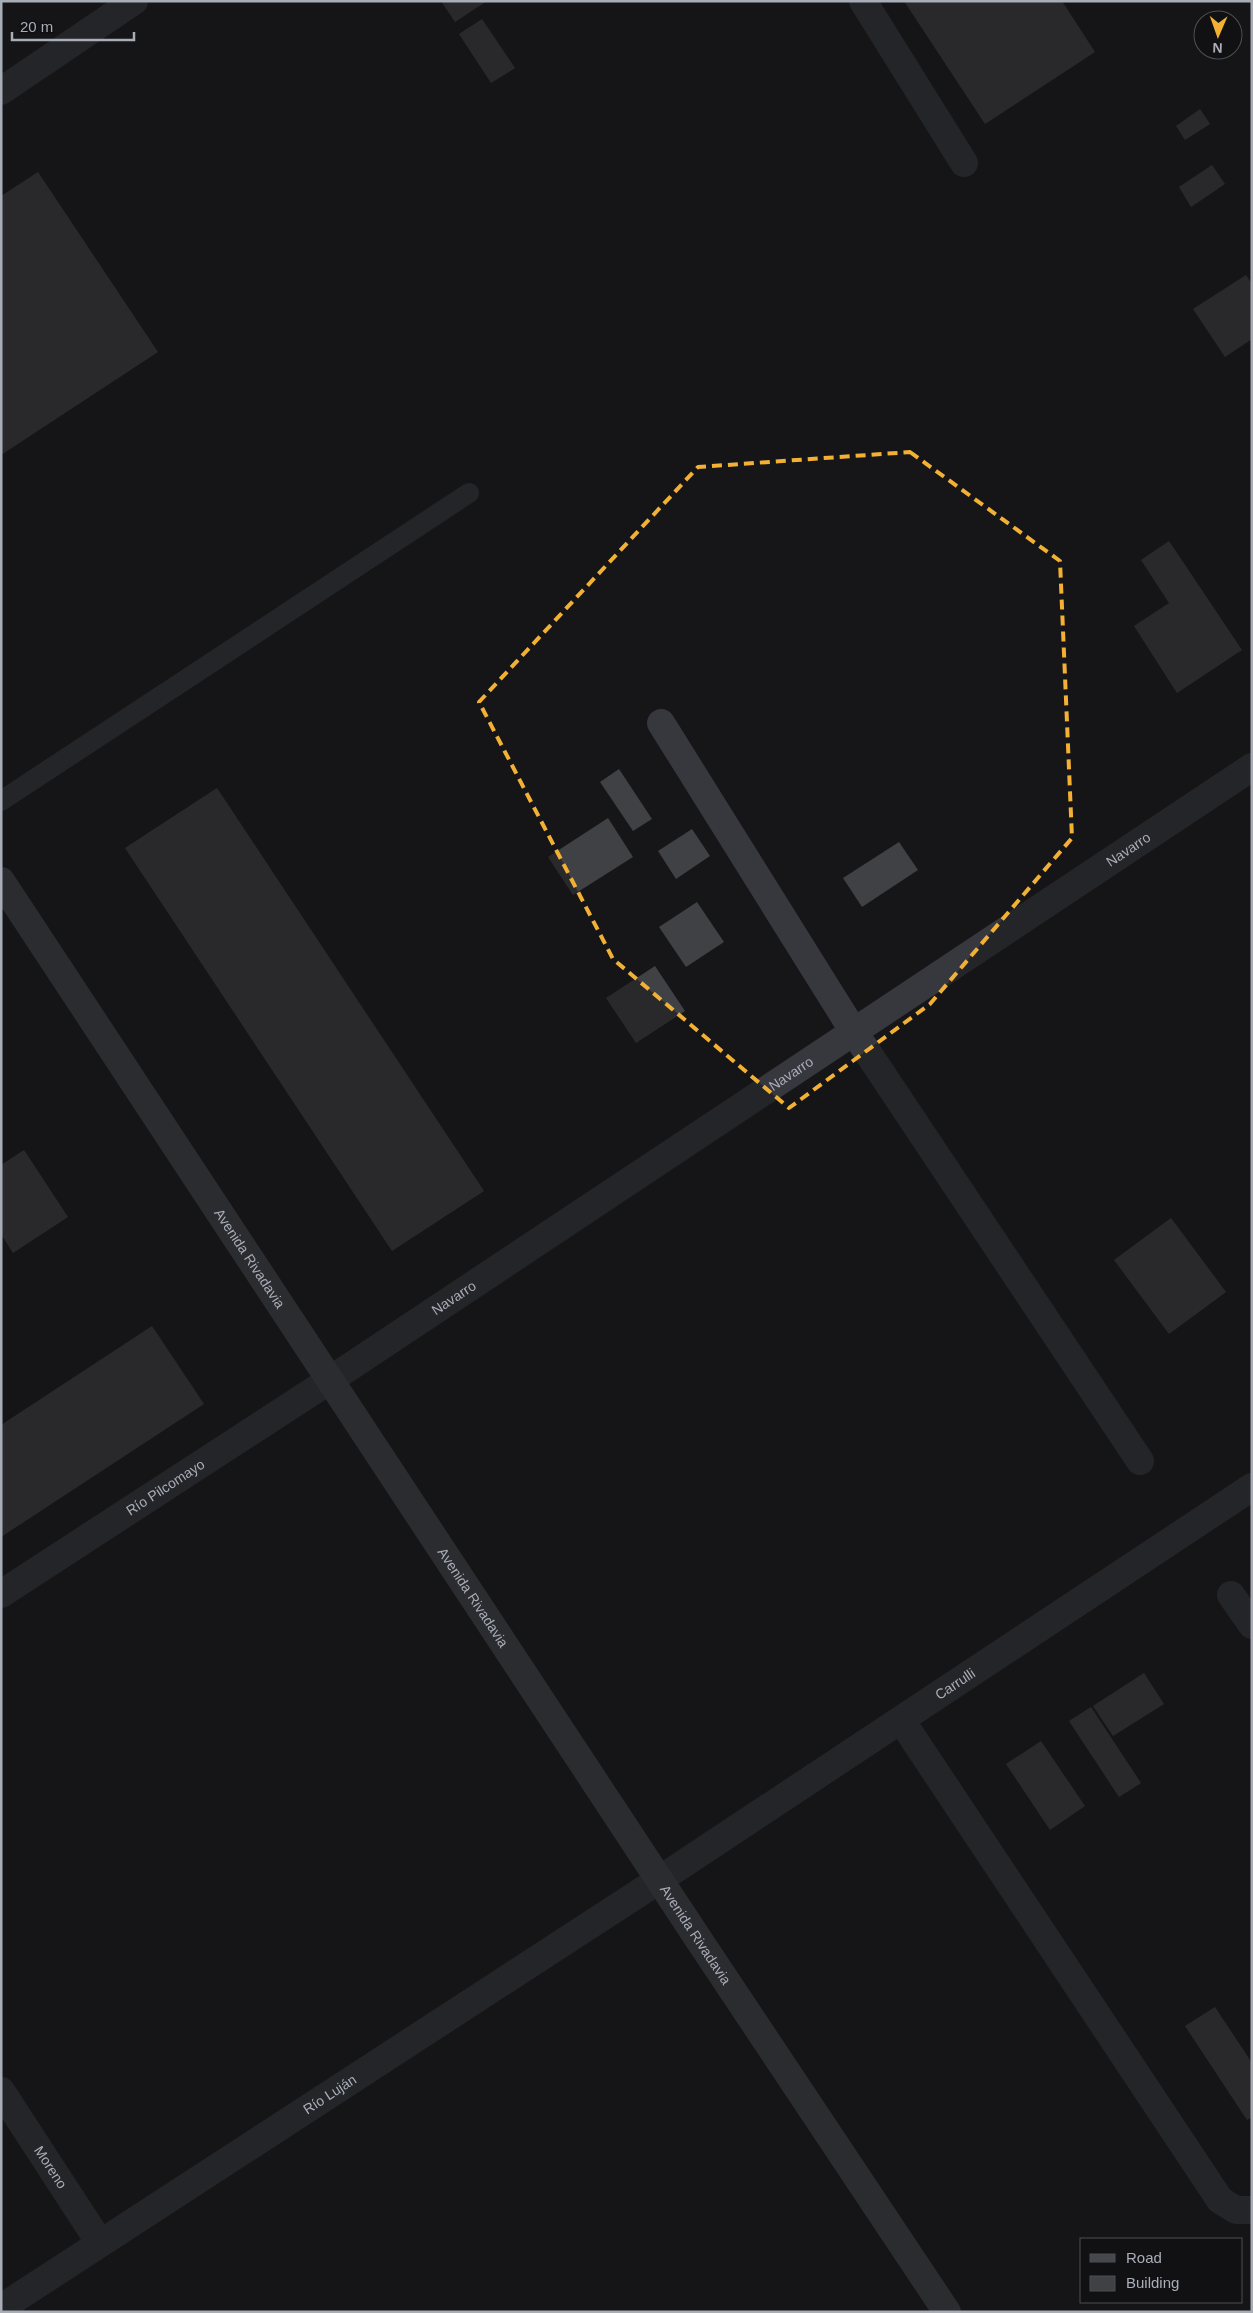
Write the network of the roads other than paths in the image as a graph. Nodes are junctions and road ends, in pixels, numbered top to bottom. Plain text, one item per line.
1 (134, 1) edge
2 (863, 1) edge
3 (1, 91) edge
4 (964, 163) dead end
5 (469, 493) dead end
6 (660, 723) dead end
7 (1252, 767) edge
8 (1, 801) edge
9 (1, 881) edge
10 (854, 1032) junction
11 (330, 1380) junction
12 (1140, 1461) dead end
13 (1252, 1488) edge
14 (1, 1594) edge
15 (1231, 1595) dead end
16 (1252, 1626) edge
17 (901, 1720) junction
18 (659, 1880) junction
19 (1, 2091) edge
20 (1244, 2210) edge
21 (100, 2243) junction
22 (1, 2308) edge
23 (948, 2312) edge

1 - 3 street
2 - 4 street
5 - 8 lane
6 - 10 street
7 - 10 street, Navarro
9 - 11 main road, Avenida Rivadavia
10 - 11 street, Navarro
10 - 12 street
11 - 14 street, Río Pilcomayo
11 - 18 main road, Avenida Rivadavia
13 - 17 street, Carrulli
15 - 16 street
17 - 18 street, Carrulli
17 - 20 street
18 - 21 street, Río Luján
18 - 23 main road, Avenida Rivadavia
19 - 21 street, Moreno
21 - 22 street, Río Luján

